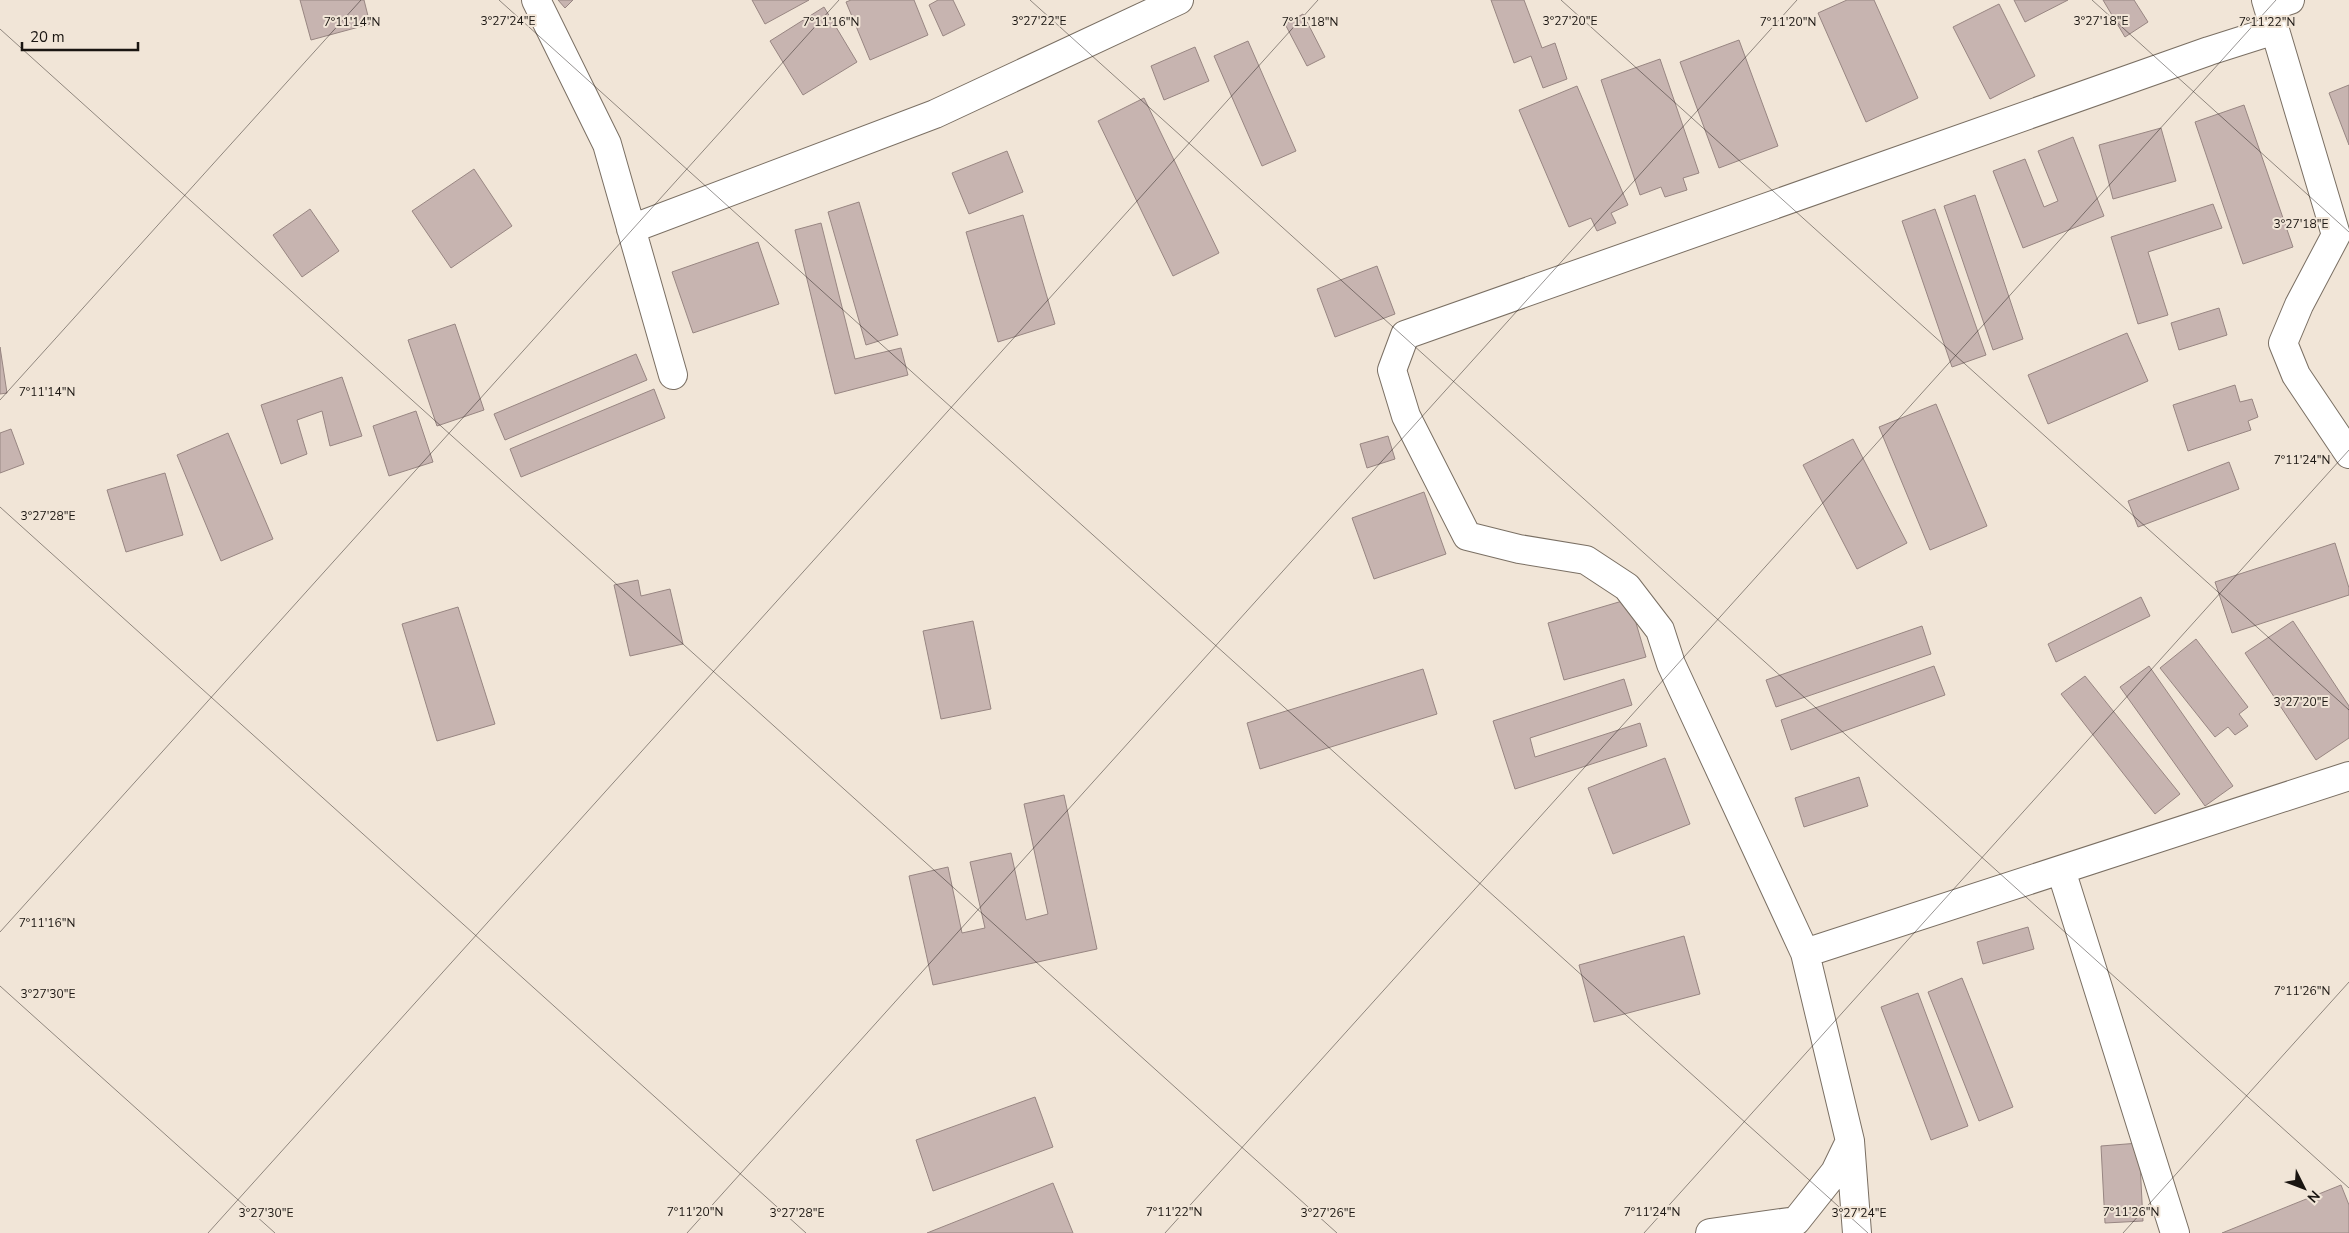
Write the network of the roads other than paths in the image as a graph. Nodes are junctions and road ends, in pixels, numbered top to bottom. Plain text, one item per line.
1 (536, 0) edge
2 (1180, 0) edge
3 (2275, 9) edge
4 (631, 229) junction
5 (673, 375) dead end
6 (2349, 454) edge
7 (2349, 776) edge
8 (2061, 870) junction
9 (1805, 953) junction
10 (1850, 1141) junction
11 (1710, 1233) edge
12 (1857, 1233) edge
13 (2175, 1233) edge

1 - 4 street
2 - 4 street
3 - 6 street
3 - 9 street
4 - 5 street
7 - 8 street
8 - 9 street
8 - 13 street
9 - 10 street
10 - 11 street
10 - 12 street

